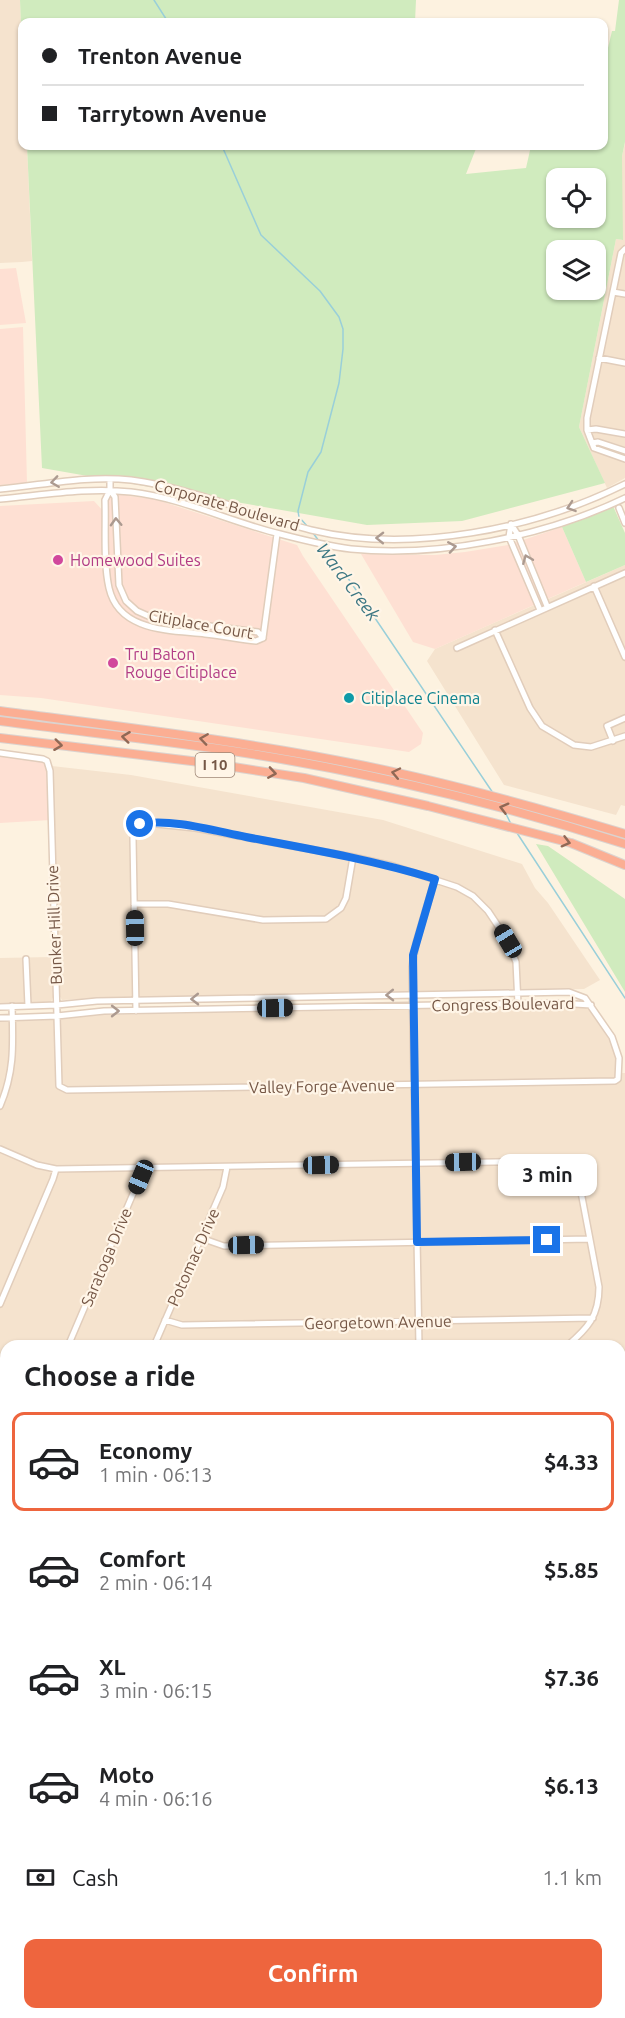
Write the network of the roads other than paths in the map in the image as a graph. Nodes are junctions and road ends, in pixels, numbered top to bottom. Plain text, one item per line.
1 (625, 249) edge
2 (613, 292) junction
3 (625, 294) edge
4 (599, 358) junction
5 (625, 363) edge
6 (587, 430) junction
7 (625, 434) edge
8 (625, 456) edge
9 (110, 479) junction
10 (625, 484) edge
11 (0, 489) edge
12 (110, 490) junction
13 (625, 498) edge
14 (0, 499) edge
15 (619, 508) dead end
16 (625, 523) edge
17 (511, 524) junction
18 (277, 534) junction
19 (518, 535) junction
20 (509, 537) junction
21 (107, 546) junction
22 (117, 546) junction
23 (625, 573) edge
24 (594, 586) junction
25 (123, 595) junction
26 (114, 600) junction
27 (547, 606) junction
28 (540, 610) junction
29 (152, 618) junction
30 (207, 624) junction
31 (149, 627) junction
32 (495, 630) junction
33 (206, 634) junction
34 (263, 638) junction
35 (457, 648) dead end
36 (625, 657) edge
37 (0, 711) edge
38 (625, 718) edge
39 (0, 721) edge
40 (625, 736) edge
41 (0, 738) edge
42 (613, 741) junction
43 (0, 753) edge
44 (625, 834) edge
45 (625, 844) edge
46 (353, 857) junction
47 (625, 865) edge
48 (435, 879) junction
49 (134, 904) junction
50 (26, 959) dead end
51 (559, 992) junction
52 (518, 993) junction
53 (414, 995) junction
54 (321, 996) junction
55 (228, 998) junction
56 (136, 1000) junction
57 (559, 1003) junction
58 (518, 1004) junction
59 (57, 1005) junction
60 (414, 1005) junction
61 (591, 1005) junction
62 (12, 1006) junction
63 (28, 1006) junction
64 (0, 1007) edge
65 (321, 1008) junction
66 (228, 1009) junction
67 (136, 1011) junction
68 (57, 1016) junction
69 (0, 1018) edge
70 (12, 1018) junction
71 (414, 1084) junction
72 (62, 1088) joint
73 (0, 1106) edge
74 (0, 1149) edge
75 (416, 1163) junction
76 (227, 1167) junction
77 (144, 1168) junction
78 (56, 1169) junction
79 (201, 1238) junction
80 (590, 1239) junction
81 (417, 1242) junction
82 (0, 1304) edge
83 (593, 1318) junction
84 (165, 1320) junction
85 (418, 1321) junction
86 (71, 1340) edge
87 (157, 1340) edge
88 (419, 1340) edge
89 (575, 1340) edge

1 - 2 street
2 - 3 street
2 - 4 street
4 - 5 street
4 - 6 street
6 - 7 street
6 - 8 street
9 -> 11 street, Corporate Boulevard
9 - 12 street
17 -> 9 street, Corporate Boulevard
10 -> 17 street, Corporate Boulevard
12 - 14 street, Corporate Boulevard
12 - 18 street, Corporate Boulevard
12 - 21 street
22 -> 12 street
13 - 19 street, Corporate Boulevard
15 - 16 street
17 - 19 street
17 - 20 street
18 -> 20 street, Corporate Boulevard
18 - 34 street
19 - 20 street, Corporate Boulevard
27 -> 19 street
20 - 28 street
21 - 22 street
21 - 26 street
22 - 25 street
23 - 24 street
24 - 27 street
24 - 36 street
25 - 26 street
25 - 29 street, Citiplace Court
26 - 31 street, Citiplace Court
27 - 28 street
28 - 32 street
29 - 30 street, Citiplace Court
29 - 31 street
30 - 33 street
30 - 34 street, Citiplace Court
31 - 33 street, Citiplace Court
32 - 35 street
32 - 42 street
33 - 34 street, Citiplace Court
44 -> 37 highway
38 - 42 street
45 -> 39 highway, I 10
40 - 42 street
41 -> 47 highway, I 10
43 - 59 street, Bunker Hill Drive
46 - 48 street
46 - 49 street
46 - 49 street
48 - 52 street
48 - 53 street
49 - 56 street
50 - 63 street
51 - 52 street, Congress Boulevard
51 - 57 street
51 - 61 street, Congress Boulevard
52 - 53 street, Congress Boulevard
52 - 58 street
53 -> 54 street, Congress Boulevard
53 - 60 street
54 - 55 street, Congress Boulevard
54 - 65 street
55 -> 56 street, Congress Boulevard
55 - 66 street
56 - 59 street, Congress Boulevard
56 - 67 street
57 - 58 street, Congress Boulevard
57 - 61 street, Congress Boulevard
58 - 60 street, Congress Boulevard
59 - 63 street, Congress Boulevard
59 - 68 street, Bunker Hill Drive
60 - 65 street, Congress Boulevard
60 - 71 street
61 - 71 street, Valley Forge Avenue
62 - 63 street, Congress Boulevard
62 - 64 street, Congress Boulevard
62 - 70 street
65 - 66 street, Congress Boulevard
66 - 67 street, Congress Boulevard
68 -> 67 street, Congress Boulevard
68 - 70 street, Congress Boulevard
68 - 72 street, Bunker Hill Drive
69 - 70 street, Congress Boulevard
70 - 73 street
71 - 72 street, Valley Forge Avenue
71 - 75 street
74 - 78 street
75 - 76 street
75 - 80 street
75 - 81 street
76 - 77 street
76 - 79 street, Potomac Drive
77 - 78 street
77 - 86 street, Saratoga Drive
78 - 82 street
79 - 81 street
79 - 84 street, Potomac Drive
80 - 81 street
80 - 83 street
81 - 85 street
83 - 85 street, Georgetown Avenue
83 - 89 street
84 - 85 street, Georgetown Avenue
84 - 87 street, Potomac Drive
85 - 88 street

